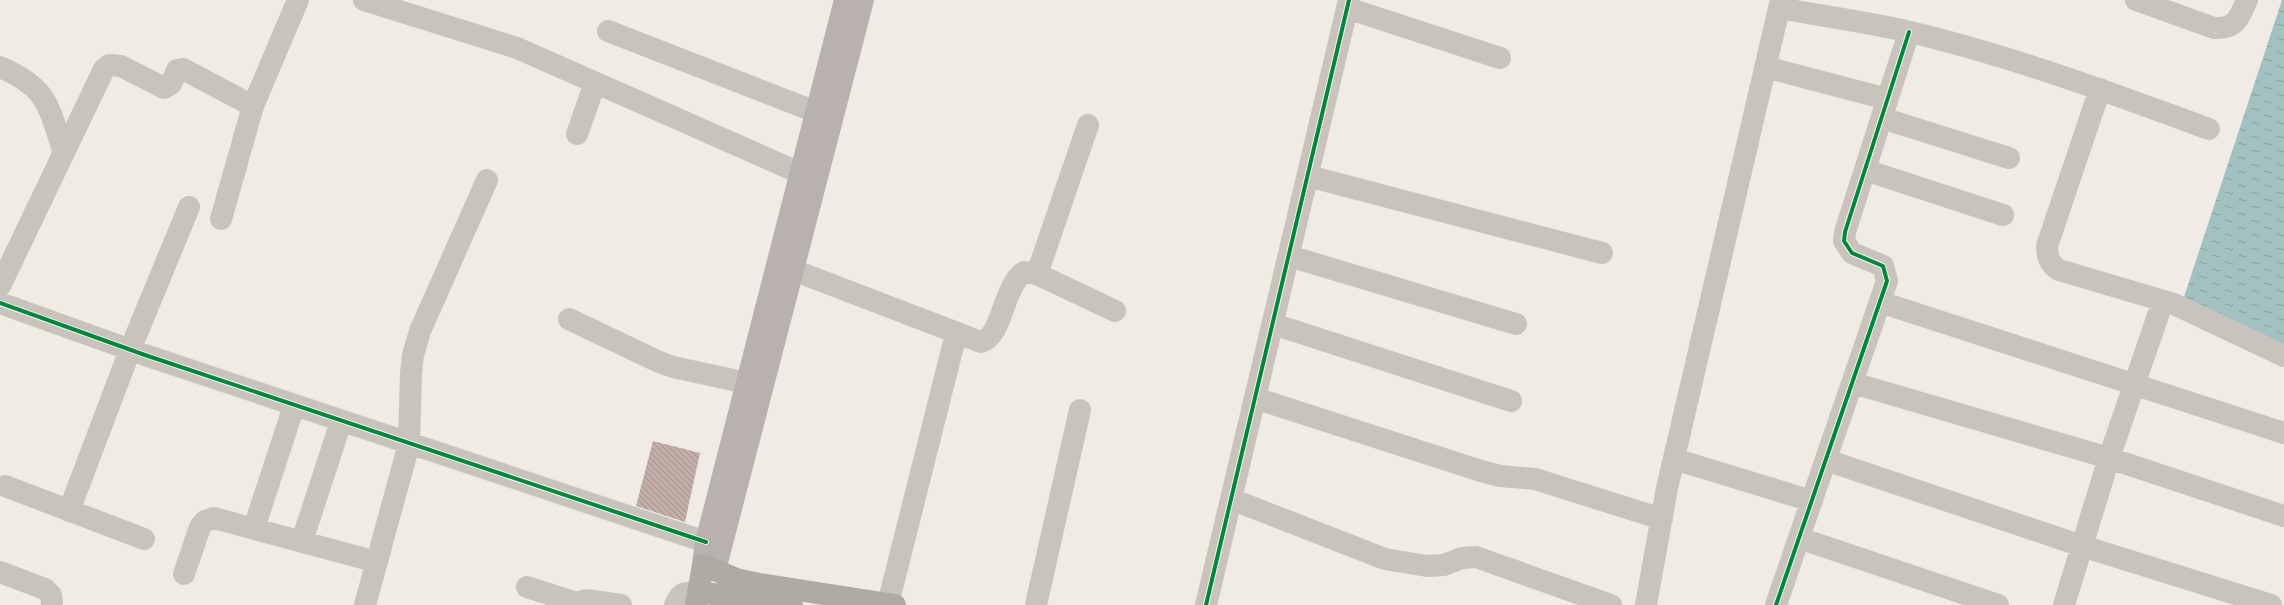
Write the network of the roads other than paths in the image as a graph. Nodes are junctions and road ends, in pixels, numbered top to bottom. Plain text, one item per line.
1 (298, 0) edge
2 (845, 0) edge
3 (863, 0) edge
4 (2136, 0) edge
5 (2247, 0) edge
6 (371, 1) edge
7 (1348, 4) edge
8 (1780, 4) edge
9 (608, 31) dead end
10 (1909, 32) junction
11 (1500, 58) dead end
12 (1765, 67) junction
13 (0, 68) edge
14 (595, 83) junction
15 (2100, 89) junction
16 (253, 106) junction
17 (1884, 108) junction
18 (816, 112) junction
19 (1088, 125) dead end
20 (2209, 129) dead end
21 (577, 134) dead end
22 (64, 153) junction
23 (2008, 158) dead end
24 (1865, 170) junction
25 (800, 173) junction
26 (1308, 176) junction
27 (487, 180) dead end
28 (189, 207) dead end
29 (2003, 215) dead end
30 (221, 219) dead end
31 (1602, 253) dead end
32 (1288, 256) junction
33 (793, 270) junction
34 (1037, 274) junction
35 (0, 286) edge
36 (2163, 301) junction
37 (1880, 302) junction
38 (0, 303) edge
39 (1115, 311) dead end
40 (569, 319) dead end
41 (1272, 324) junction
42 (1516, 324) dead end
43 (956, 334) junction
44 (130, 350) junction
45 (2284, 356) edge
46 (747, 383) junction
47 (1853, 383) junction
48 (2135, 384) junction
49 (1255, 398) junction
50 (1511, 401) dead end
51 (294, 406) junction
52 (1080, 410) dead end
53 (341, 422) junction
54 (2284, 433) edge
55 (409, 444) junction
56 (2109, 458) junction
57 (1674, 459) junction
58 (1826, 460) junction
59 (4, 486) dead end
60 (1231, 499) junction
61 (1812, 501) junction
62 (69, 511) junction
63 (2284, 516) edge
64 (1662, 518) junction
65 (254, 528) junction
66 (1799, 538) junction
67 (144, 539) dead end
68 (302, 541) junction
69 (706, 542) junction
70 (2082, 546) junction
71 (377, 562) junction
72 (709, 568) junction
73 (0, 572) edge
74 (184, 574) dead end
75 (527, 587) dead end
76 (708, 599) edge
77 (811, 599) edge
78 (570, 604) edge
79 (52, 605) edge
80 (365, 605) edge
81 (621, 605) edge
82 (675, 605) edge
83 (792, 605) edge
84 (891, 605) edge
85 (1036, 605) edge
86 (1206, 605) edge
87 (1611, 605) edge
88 (1646, 605) edge
89 (1776, 605) edge
90 (1998, 605) edge
91 (2064, 605) edge
92 (2271, 605) edge

1 - 16 street
2 - 18 main road
3 - 33 main road
4 - 5 street
6 - 14 street
7 - 11 street
7 - 26 street
8 - 10 street
8 - 12 street
9 - 18 street
10 - 15 street
10 - 17 street
12 - 17 street
12 - 57 street
13 - 22 street
14 - 21 street
14 - 25 street
15 - 20 street
15 - 36 street
16 - 22 street
16 - 30 street
17 - 23 street
17 - 24 street
18 - 25 main road
19 - 34 street
22 - 35 street
24 - 29 street
24 - 37 street
25 - 46 main road
26 - 31 street
26 - 32 street
27 - 55 street
28 - 44 street
32 - 41 street
32 - 42 street
33 - 43 street
33 - 72 main road
34 - 39 street
34 - 43 street
36 - 45 street
36 - 48 street
37 - 47 street
37 - 48 street
38 - 44 street
40 - 46 street
41 - 49 street
41 - 50 street
43 - 84 street
44 - 51 street
44 - 62 street
46 - 69 main road
47 - 56 street
47 - 58 street
48 - 54 street
48 - 56 street
49 - 60 street
49 - 64 street
51 - 53 street
51 - 65 street
52 - 85 street
53 - 55 street
53 - 68 street
55 - 69 street
55 - 71 street
56 - 63 street
56 - 70 street
57 - 61 street
57 - 64 street
58 - 61 street
58 - 70 street
59 - 62 street
60 - 86 street
60 - 87 street
61 - 66 street
62 - 67 street
64 - 88 street
65 - 68 street
65 - 74 street
66 - 89 street
66 - 90 street
68 - 71 street
69 - 72 main road
70 - 91 street
70 - 92 street
71 - 80 street
72 - 76 highway
72 - 77 highway
73 - 79 street
75 - 78 street
76 - 82 street
76 - 83 highway
77 - 84 highway
78 - 81 street

